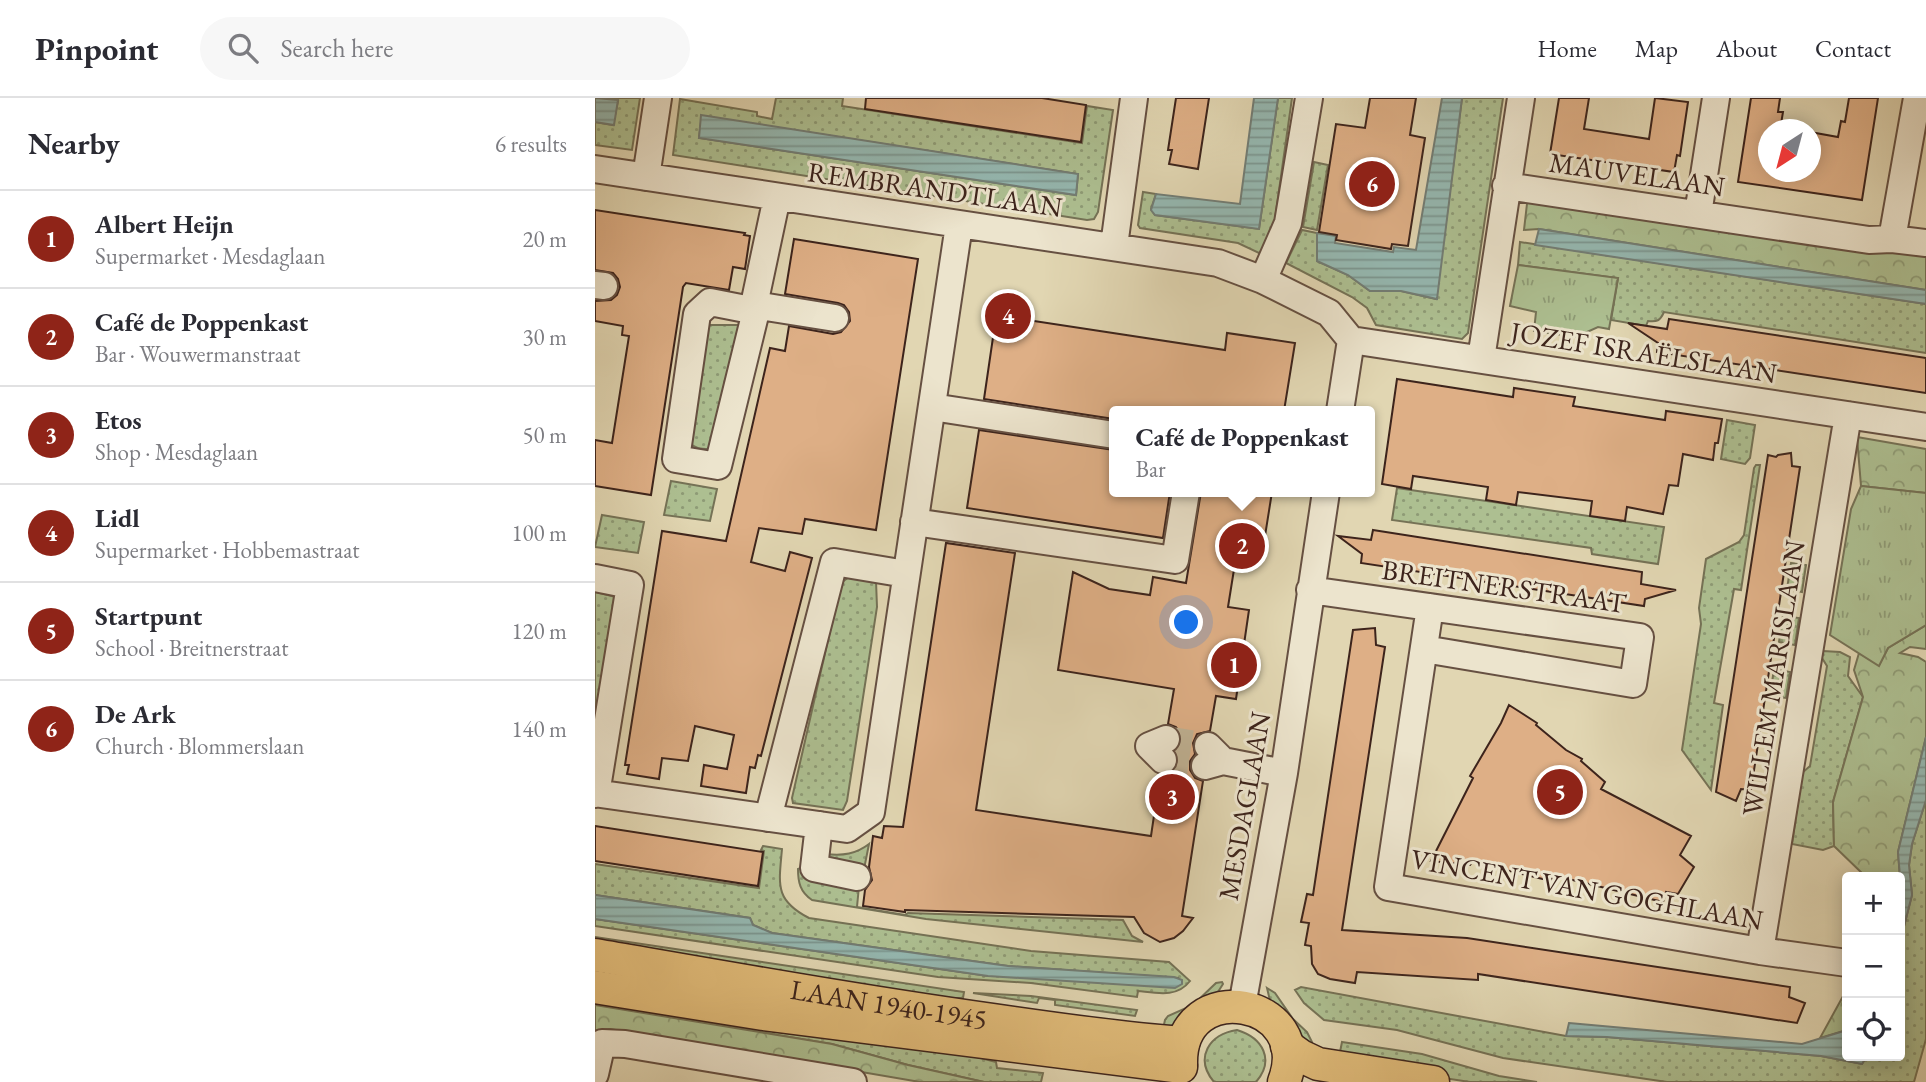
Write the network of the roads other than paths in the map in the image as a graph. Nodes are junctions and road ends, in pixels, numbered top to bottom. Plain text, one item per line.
1 (658, 98) edge
2 (1134, 98) edge
3 (1309, 98) edge
4 (1521, 98) edge
5 (1716, 98) edge
6 (1917, 98) edge
7 (595, 169) edge
8 (646, 177) junction
9 (1506, 186) junction
10 (777, 197) junction
11 (1698, 214) junction
12 (959, 225) junction
13 (1892, 239) junction
14 (1926, 243) edge
15 (1114, 246) junction
16 (1263, 280) junction
17 (755, 308) junction
18 (835, 318) dead end
19 (1351, 340) junction
20 (1481, 359) junction
21 (1340, 406) edge
22 (932, 407) junction
23 (1848, 415) junction
24 (1926, 427) edge
25 (1109, 434) edge
26 (1185, 497) edge
27 (1325, 497) edge
28 (914, 522) junction
29 (906, 574) junction
30 (595, 578) edge
31 (1310, 590) junction
32 (1430, 607) junction
33 (1424, 649) junction
34 (1212, 758) tunnel mouth
35 (1284, 773) junction
36 (596, 793) edge
37 (768, 818) junction
38 (819, 825) junction
39 (857, 877) dead end
40 (1760, 951) junction
41 (595, 955) edge
42 (1842, 962) edge
43 (595, 987) edge
44 (1242, 1006) junction
45 (1287, 1046) junction
46 (1183, 1064) edge
47 (595, 1074) edge
48 (853, 1082) edge
49 (1284, 1082) edge
50 (1433, 1082) edge

1 - 8 street
2 - 15 street
3 - 16 street
4 - 9 street
5 - 11 street
6 - 13 street
7 - 8 street, REMBRANDTLAAN
8 - 10 street, REMBRANDTLAAN
9 - 11 street, MAUVELAAN
9 - 20 street
10 - 12 street, REMBRANDTLAAN
10 - 17 street
11 - 13 street, MAUVELAAN
12 - 15 street, REMBRANDTLAAN
12 - 22 street
13 - 14 street, MAUVELAAN
15 - 16 street, REMBRANDTLAAN
16 - 19 street, REMBRANDTLAAN
17 - 17 street
17 - 18 street
19 - 20 street, JOZEF ISRAËLSLAAN
19 - 21 street
20 - 23 street, JOZEF ISRAËLSLAAN
22 - 25 street
22 - 28 street
23 - 24 street, JOZEF ISRAËLSLAAN
23 - 40 street, WILLEM MARISLAAN
26 - 28 street
27 - 31 street, MESDAGLAAN
28 - 29 street
29 - 37 street
29 - 38 street
30 - 36 street
31 - 32 street, BREITNERSTRAAT
31 - 35 street, MESDAGLAAN
32 - 33 street, VINCENT VAN GOGHLAAN
32 - 33 street, BREITNERSTRAAT
33 - 40 street, VINCENT VAN GOGHLAAN
34 - 35 street
35 - 44 street, MESDAGLAAN
36 - 37 street
37 - 38 street
38 - 39 street
40 - 42 street, VINCENT VAN GOGHLAAN
41 - 46 main road, LAAN 1940-1945
43 - 46 main road, LAAN 1940-1945
44 - 45 main road
44 - 46 main road
45 - 49 main road
45 - 50 main road
47 - 48 street

